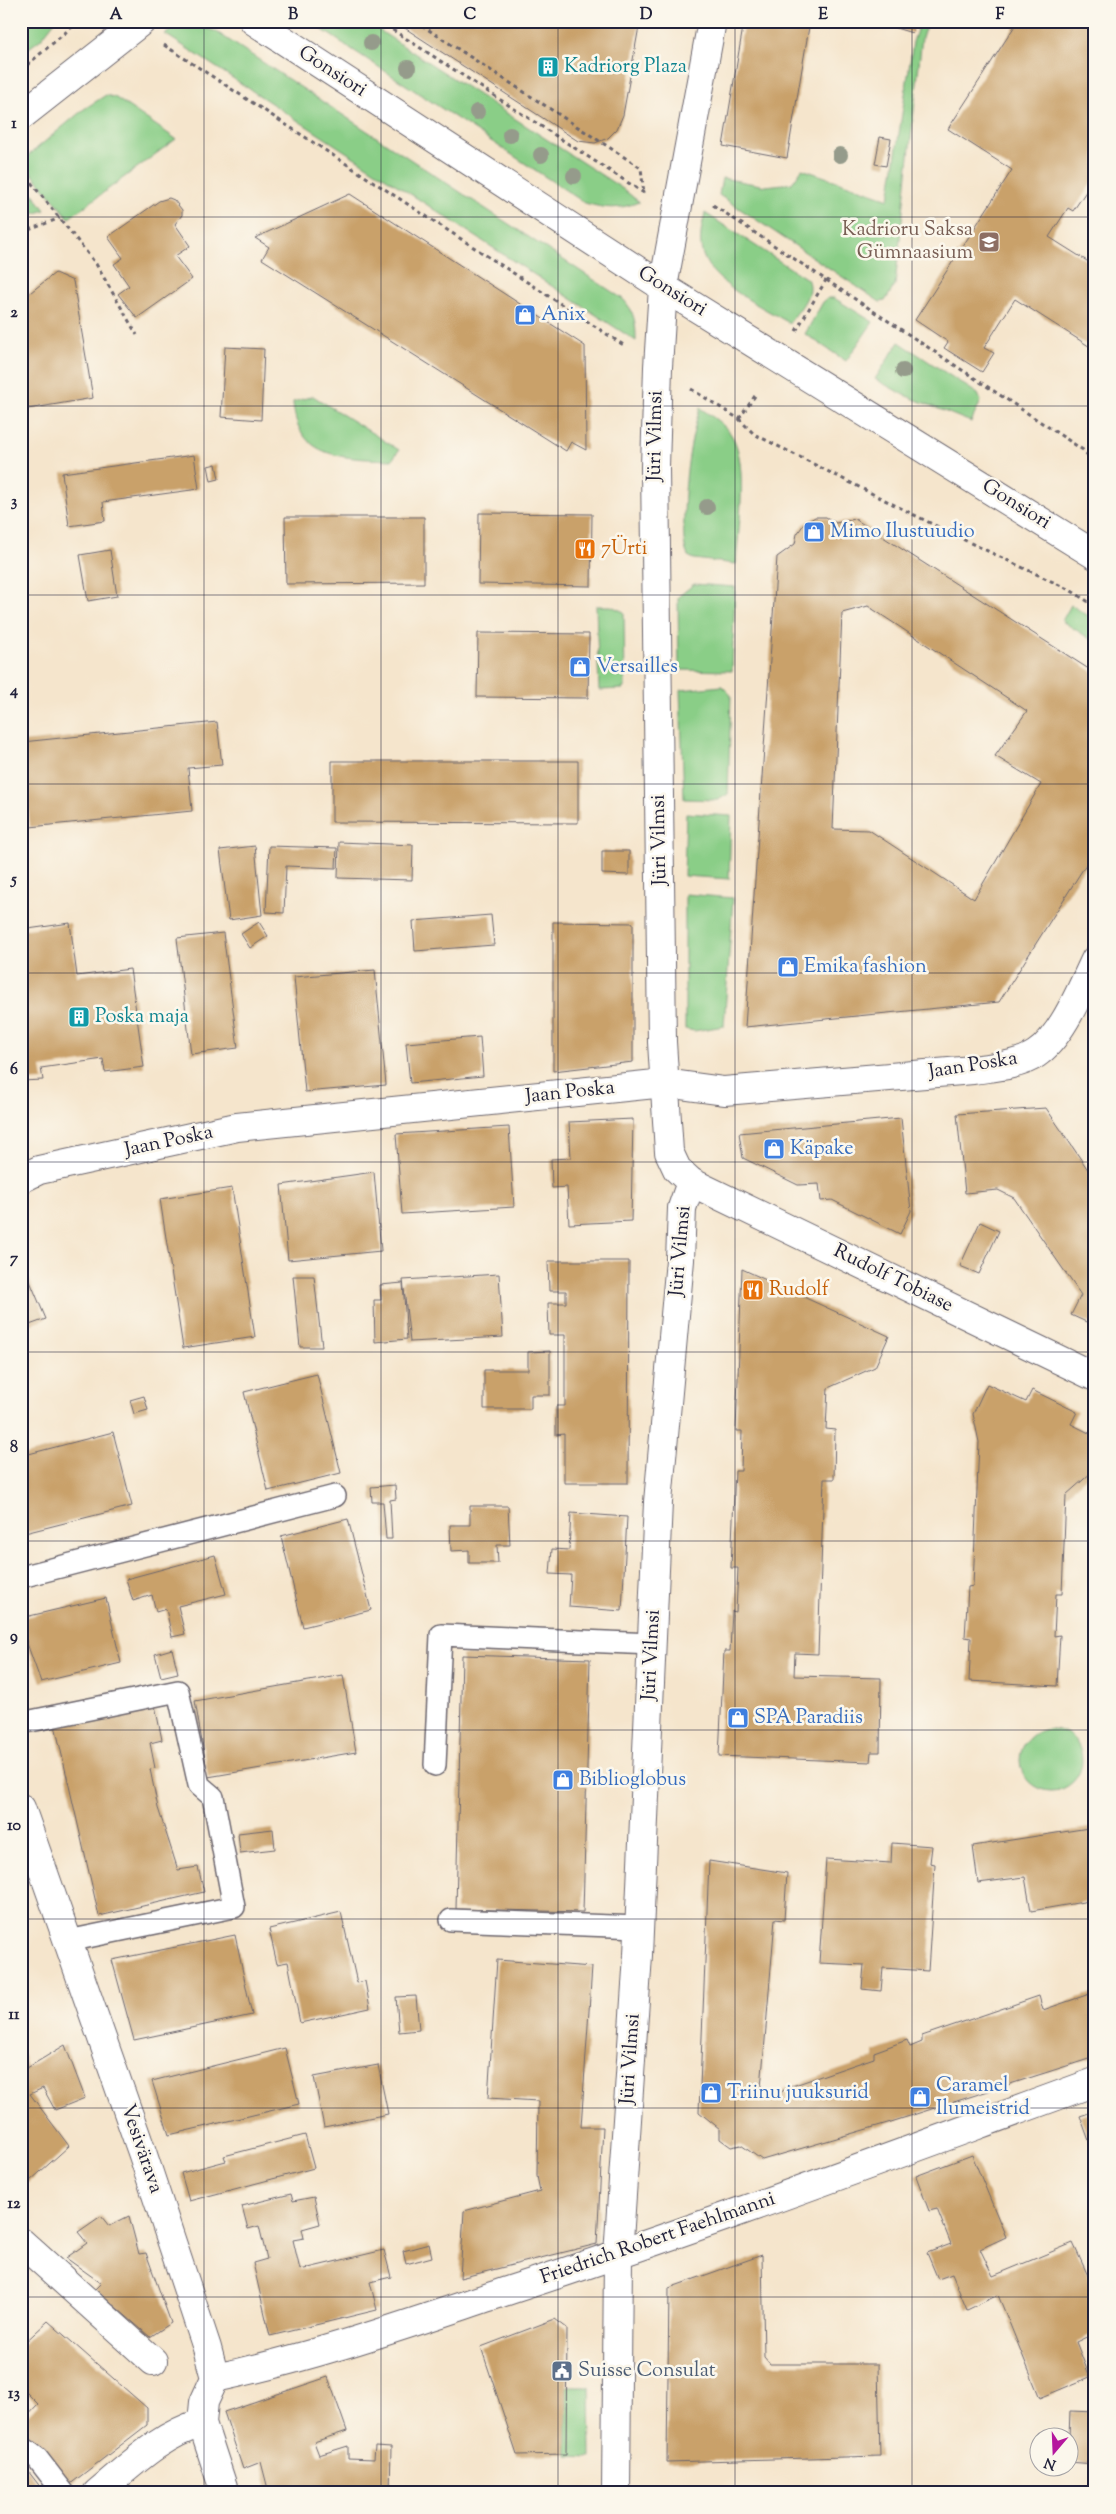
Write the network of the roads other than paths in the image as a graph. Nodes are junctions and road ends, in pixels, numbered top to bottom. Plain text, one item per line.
1 (142, 21) edge
2 (254, 21) edge
3 (712, 21) edge
4 (21, 116) edge
5 (663, 286) junction
6 (1095, 555) edge
7 (1091, 977) edge
8 (665, 1084) junction
9 (21, 1179) edge
10 (691, 1182) junction
11 (1095, 1377) edge
12 (335, 1496) dead end
13 (21, 1577) edge
14 (652, 1644) junction
15 (21, 1723) edge
16 (435, 1765) dead end
17 (21, 1808) edge
18 (451, 1920) dead end
19 (640, 1927) junction
20 (68, 1941) junction
21 (1095, 2082) edge
22 (21, 2242) edge
23 (618, 2255) junction
24 (153, 2361) dead end
25 (215, 2378) junction
26 (202, 2423) junction
27 (21, 2446) edge
28 (64, 2493) edge
29 (97, 2493) edge
30 (225, 2493) edge
31 (616, 2493) edge

1 - 4 street
2 - 5 street, Gonsiori
3 - 5 street, Jüri Vilmsi
5 - 6 street, Gonsiori
5 - 8 street, Jüri Vilmsi
7 - 8 street, Jaan Poska
8 - 9 street, Jaan Poska
8 - 10 street, Jüri Vilmsi
10 - 11 street, Rudolf Tobiase
10 - 14 street, Jüri Vilmsi
12 - 13 lane
14 - 16 lane
14 - 19 street, Jüri Vilmsi
15 - 20 lane
17 - 20 street, Vesivärava
18 - 19 lane
19 - 23 street, Jüri Vilmsi
20 - 25 street, Vesivärava
21 - 23 street, Friedrich Robert Faehlmanni
22 - 24 street
23 - 25 street, Friedrich Robert Faehlmanni
23 - 31 street, Jüri Vilmsi
25 - 26 street
26 - 29 street
26 - 30 street
27 - 28 lane

